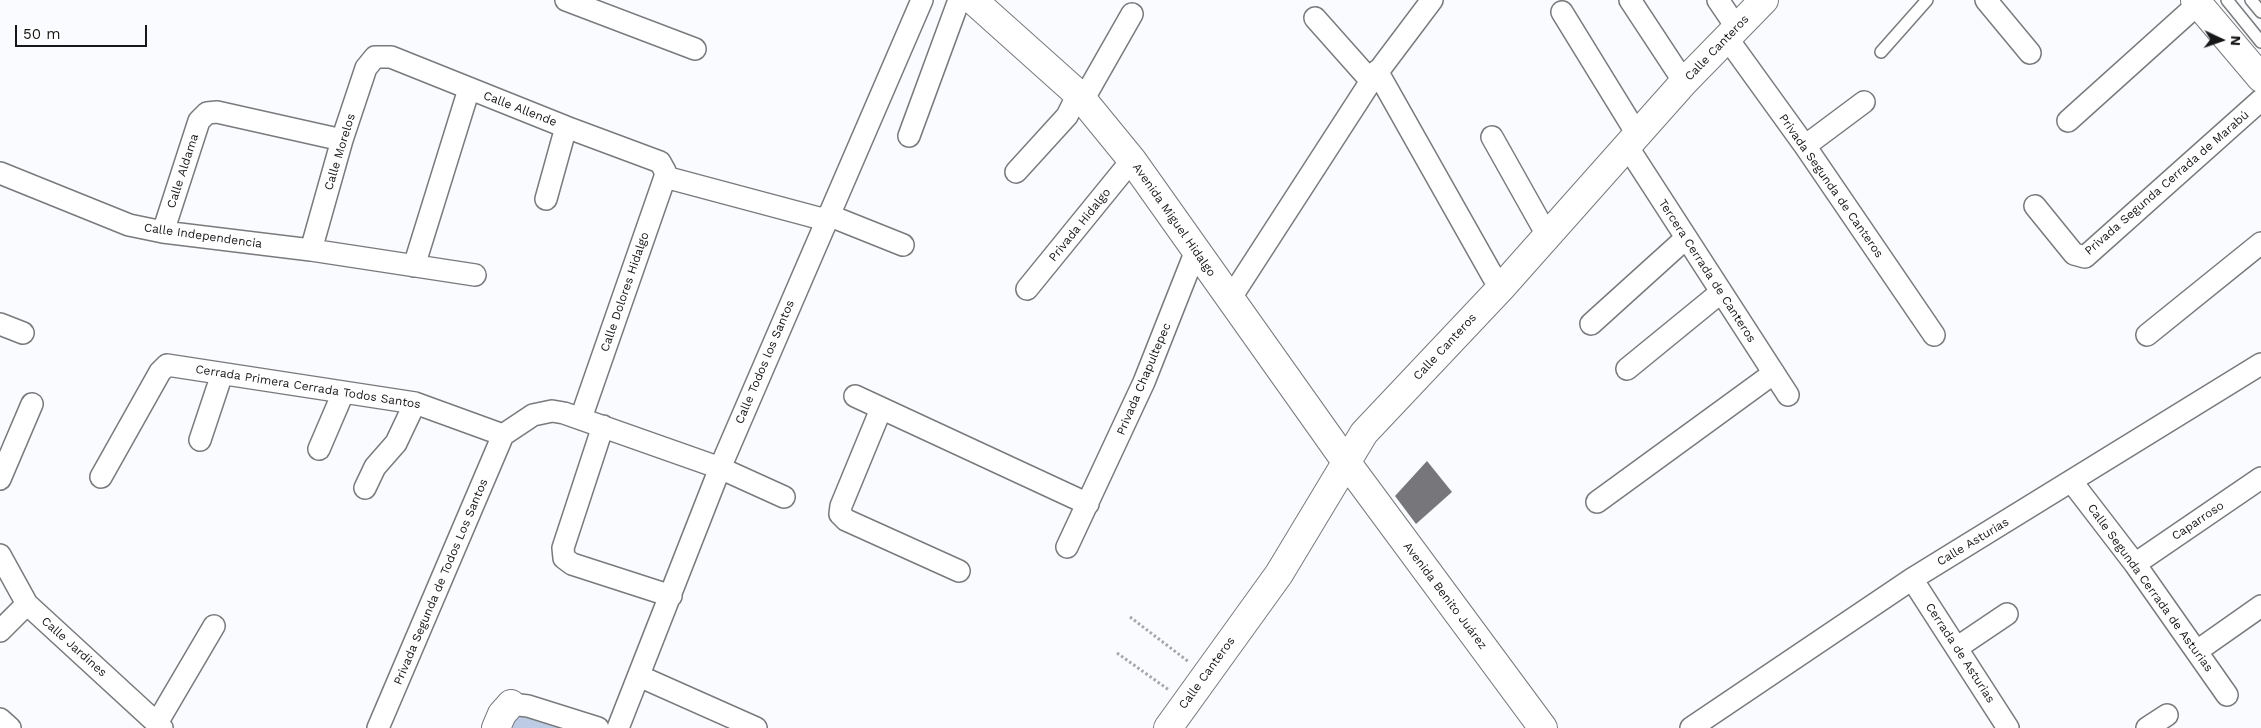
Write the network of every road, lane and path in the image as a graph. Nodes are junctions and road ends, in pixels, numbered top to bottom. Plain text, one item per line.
1 (566, 0) edge
2 (922, 0) edge
3 (959, 0) edge
4 (973, 0) edge
5 (1432, 0) edge
6 (1630, 0) edge
7 (1718, 0) edge
8 (1764, 0) edge
9 (1928, 0) edge
10 (1986, 0) edge
11 (2227, 0) edge
12 (2251, 0) edge
13 (2197, 2) edge
14 (1562, 12) dead end
15 (2261, 12) edge
16 (1132, 14) dead end
17 (1315, 18) dead end
18 (1732, 33) junction
19 (2261, 42) edge
20 (695, 49) dead end
21 (1881, 52) dead end
22 (2030, 53) dead end
23 (375, 57) joint
24 (1374, 76) junction
25 (2261, 78) edge
26 (1684, 82) junction
27 (469, 89) junction
28 (1081, 97) junction
29 (2261, 100) edge
30 (1864, 102) dead end
31 (2068, 121) dead end
32 (566, 127) junction
33 (910, 136) dead end
34 (1492, 137) dead end
35 (342, 140) junction
36 (1632, 140) junction
37 (1806, 146) junction
38 (1132, 160) junction
39 (664, 172) junction
40 (1016, 172) dead end
41 (0, 173) edge
42 (546, 199) dead end
43 (2035, 206) dead end
44 (827, 217) junction
45 (163, 232) junction
46 (1547, 235) junction
47 (1685, 239) junction
48 (2261, 243) edge
49 (903, 245) dead end
50 (311, 250) junction
51 (1196, 252) junction
52 (414, 266) junction
53 (475, 275) dead end
54 (1027, 289) dead end
55 (1500, 289) junction
56 (1720, 293) junction
57 (1230, 299) junction
58 (0, 324) edge
59 (1592, 324) dead end
60 (23, 333) dead end
61 (1934, 335) dead end
62 (2147, 335) dead end
63 (2261, 364) edge
64 (1627, 369) dead end
65 (1774, 373) junction
66 (222, 374) junction
67 (343, 393) junction
68 (855, 396) dead end
69 (1788, 396) dead end
70 (415, 403) junction
71 (32, 404) dead end
72 (881, 409) junction
73 (581, 418) junction
74 (603, 426) junction
75 (503, 435) junction
76 (200, 440) dead end
77 (319, 448) dead end
78 (1347, 463) junction
79 (720, 468) junction
80 (101, 477) dead end
81 (2261, 478) edge
82 (0, 479) edge
83 (2072, 482) junction
84 (364, 488) dead end
85 (784, 497) dead end
86 (1596, 502) dead end
87 (1088, 504) junction
88 (1067, 548) dead end
89 (0, 555) edge
90 (2134, 564) junction
91 (959, 571) dead end
92 (1912, 579) junction
93 (671, 596) junction
94 (27, 604) junction
95 (2261, 606) edge
96 (2008, 614) dead end
97 (1130, 617) dead end
98 (214, 626) dead end
99 (0, 631) edge
100 (1958, 647) junction
101 (2197, 651) junction
102 (1117, 653) dead end
103 (1206, 675) junction
104 (639, 676) junction
105 (2227, 695) dead end
106 (1186, 702) junction
107 (511, 704) joint
108 (2167, 715) dead end
109 (159, 725) edge
110 (1999, 725) edge
111 (378, 728) edge
112 (496, 728) edge
113 (598, 728) edge
114 (618, 728) edge
115 (756, 728) edge
116 (1168, 728) edge
117 (1544, 728) edge
118 (1691, 728) edge
119 (2147, 728) edge

1 - 20 street
2 - 44 street, Calle Todos los Santos
3 - 33 street
4 - 28 main road, Avenida Miguel Hidalgo
5 - 24 street
6 - 26 street
7 - 18 street, Privada Segunda de Canteros
8 - 18 main road, Calle Canteros
9 - 21 lane
10 - 22 street
11 - 19 lane
12 - 15 lane
13 - 25 main road
13 - 31 street
14 - 36 street, Tercera Cerrada de Canteros
16 - 28 street
17 - 24 street
18 - 26 main road, Calle Canteros
18 - 37 street, Privada Segunda de Canteros
23 - 27 street, Calle Allende
23 - 35 street, Calle Morelos
24 - 55 street
24 - 57 street
26 - 36 main road, Calle Canteros
27 - 32 street, Calle Allende
27 - 52 street
28 - 38 main road, Avenida Miguel Hidalgo
28 - 40 street
29 - 43 street, Privada Segunda Cerrada de Marabú
30 - 37 street
32 - 39 street, Calle Allende
32 - 42 street
34 - 46 street
35 - 45 street, Calle Aldama
35 - 50 street, Calle Morelos
36 - 46 main road, Calle Canteros
36 - 47 street, Tercera Cerrada de Canteros
37 - 61 street, Privada Segunda de Canteros
38 - 51 main road, Avenida Miguel Hidalgo
38 - 54 street, Privada Hidalgo
39 - 44 street, Calle Allende
39 - 73 street, Calle Dolores Hidalgo
41 - 45 street, Calle Independencia
44 - 49 street, Calle Allende
44 - 79 street, Calle Todos los Santos
45 - 50 street, Calle Independencia
46 - 55 main road, Calle Canteros
47 - 56 street, Tercera Cerrada de Canteros
47 - 59 street
48 - 62 street
50 - 52 street, Calle Independencia
51 - 57 main road, Avenida Miguel Hidalgo
51 - 87 street, Privada Chapultepec
52 - 53 street, Calle Independencia
55 - 78 main road, Calle Canteros
56 - 64 street
56 - 65 street, Tercera Cerrada de Canteros
57 - 78 main road, Avenida Miguel Hidalgo
58 - 60 street
63 - 83 street, Calle Asturias
65 - 69 street, Tercera Cerrada de Canteros
65 - 86 street
66 - 67 street, Cerrada Primera Cerrada Todos Santos
66 - 76 street
66 - 80 street, Cerrada Primera Cerrada Todos Santos
67 - 70 street, Cerrada Primera Cerrada Todos Santos
67 - 77 street
68 - 72 street
70 - 75 street, Cerrada Primera Cerrada Todos Santos
70 - 84 street
71 - 82 street
72 - 87 street
72 - 91 street
73 - 74 street
73 - 75 street
74 - 79 street
74 - 93 street
75 - 111 street, Privada Segunda de Todos Los Santos
78 - 103 main road, Calle Canteros
78 - 117 main road, Avenida Benito Juárez
79 - 85 street
79 - 93 street, Calle Todos los Santos
81 - 90 street, Caparroso
83 - 90 street, Calle Segunda Cerrada de Asturias
83 - 92 street, Calle Asturias
87 - 88 street, Privada Chapultepec
89 - 94 street, Calle Jardines
90 - 101 street, Calle Segunda Cerrada de Asturias
92 - 100 street, Cerrada de Asturias
92 - 118 street, Calle Asturias
93 - 104 street, Calle Todos los Santos
94 - 99 street
94 - 109 street, Calle Jardines
95 - 101 street
96 - 100 street
97 - 103 path
98 - 109 street
100 - 110 street, Cerrada de Asturias
101 - 105 street, Calle Segunda Cerrada de Asturias
102 - 106 path
103 - 106 main road, Calle Canteros
104 - 114 street, Calle Todos los Santos
104 - 115 street
106 - 116 main road, Calle Canteros
107 - 112 main road
107 - 113 street
108 - 119 street

